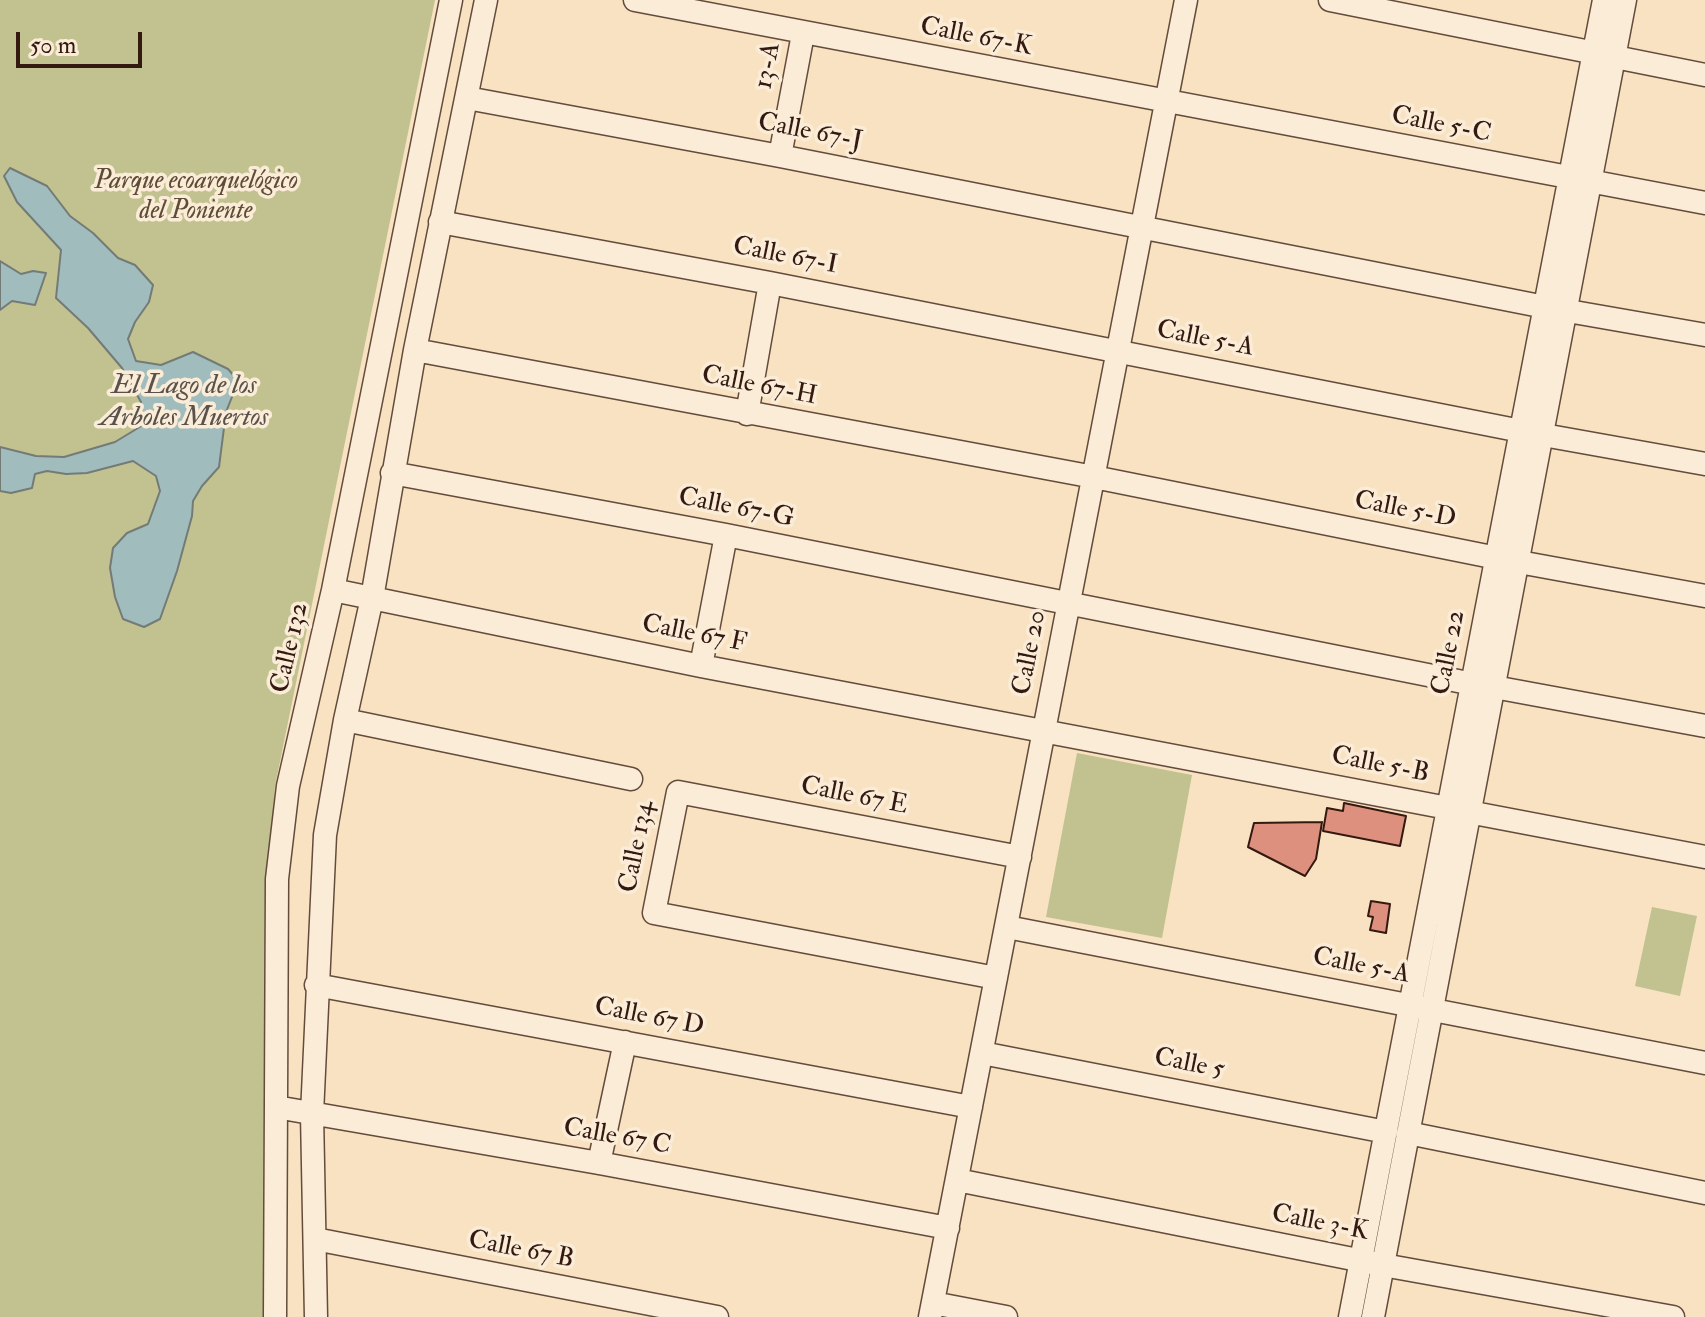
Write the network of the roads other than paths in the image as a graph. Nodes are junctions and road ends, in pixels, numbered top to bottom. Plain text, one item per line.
1 (451, 0) edge
2 (486, 0) edge
3 (635, 0) edge
4 (1186, 0) edge
5 (1330, 0) edge
6 (1604, 0) edge
7 (1625, 0) edge
8 (803, 34) junction
9 (1604, 55) junction
10 (1705, 75) edge
11 (467, 98) junction
12 (1166, 103) junction
13 (780, 156) junction
14 (1580, 180) junction
15 (1705, 203) edge
16 (440, 222) junction
17 (1142, 226) junction
18 (770, 283) junction
19 (1555, 309) junction
20 (1705, 335) edge
21 (415, 350) junction
22 (1118, 351) junction
23 (747, 414) junction
24 (1532, 433) junction
25 (1705, 464) edge
26 (392, 473) junction
27 (1094, 477) junction
28 (726, 535) junction
29 (1508, 559) junction
30 (333, 590) junction
31 (1705, 596) edge
32 (372, 598) junction
33 (1069, 603) junction
34 (701, 666) junction
35 (1483, 686) junction
36 (345, 720) junction
37 (1705, 726) edge
38 (1045, 729) junction
39 (631, 779) dead end
40 (678, 792) joint
41 (1459, 810) junction
42 (1020, 857) junction
43 (1705, 857) edge
44 (1007, 927) junction
45 (996, 978) junction
46 (316, 985) junction
47 (1421, 1008) junction
48 (625, 1042) junction
49 (982, 1053) junction
50 (1705, 1063) edge
51 (276, 1107) junction
52 (971, 1107) junction
53 (312, 1114) junction
54 (1397, 1132) junction
55 (599, 1163) junction
56 (957, 1180) junction
57 (1705, 1193) edge
58 (948, 1228) junction
59 (315, 1239) junction
60 (1372, 1263) junction
61 (637, 1309) edge
62 (932, 1310) edge
63 (275, 1317) edge
64 (316, 1317) edge
65 (717, 1317) edge
66 (1006, 1317) edge
67 (1350, 1317) edge
68 (1373, 1317) edge
69 (1673, 1317) edge

1 - 30 street, Calle 132
2 - 11 street
3 - 8 street, Calle 67-K
4 - 12 street, Calle 20
5 - 9 street
6 - 9 street, Calle 22
7 - 9 street, Calle 22
8 - 12 street, Calle 67-K
8 - 13 street, 13-A
9 - 10 street
9 - 14 street, Calle 22
11 - 13 street, Calle 67-J
11 - 16 street
12 - 14 street, Calle 5-C
12 - 17 street, Calle 20
13 - 17 street, Calle 67-J
14 - 15 street, Calle 5-C
14 - 19 street, Calle 22
16 - 18 street, Calle 67-I
16 - 21 street
17 - 19 street
17 - 22 street, Calle 20
18 - 22 street, Calle 67-I
18 - 23 street
19 - 20 street
19 - 24 street, Calle 22
21 - 23 street, Calle 67-H
21 - 26 street
22 - 24 street, Calle 5-A
22 - 27 street, Calle 20
23 - 27 street, Calle 67-H
24 - 25 street, Calle 5-A
24 - 29 street, Calle 22
26 - 28 street, Calle 67-G
26 - 32 street
27 - 29 street, Calle 5-D
27 - 33 street, Calle 20
28 - 33 street, Calle 67-G
28 - 34 street
29 - 31 street, Calle 5-D
29 - 35 street, Calle 22
30 - 32 street, Calle 67 F
30 - 51 street, Calle 132
32 - 34 street, Calle 67 F
32 - 36 street
33 - 35 street
33 - 38 street, Calle 20
34 - 38 street, Calle 67 F
35 - 37 street
35 - 41 street, Calle 22
36 - 39 street
36 - 46 street
38 - 41 street, Calle 5-B
38 - 42 street, Calle 20
40 - 42 street, Calle 67 E
40 - 45 street, Calle 134
41 - 43 street, Calle 5-B
41 - 47 street, Calle 22
42 - 44 street, Calle 20
44 - 45 street, Calle 20
44 - 47 street, Calle 5-A
45 - 49 street, Calle 20
46 - 48 street, Calle 67 D
46 - 53 street
47 - 50 street, Calle 5-A
47 - 54 street, Calle 22
48 - 52 street, Calle 67 D
48 - 55 street
49 - 52 street, Calle 20
49 - 54 street, Calle 5
51 - 53 street, Calle 67 C
51 - 63 street, Calle 132
52 - 56 street, Calle 20
53 - 55 street, Calle 67 C
53 - 59 street
54 - 57 street, Calle 5
54 - 60 street, Calle 22
55 - 58 street, Calle 67 C
56 - 58 street, Calle 20
56 - 60 street, Calle 3-K
58 - 62 street, Calle 20
59 - 61 street, Calle 67 B
59 - 64 street
60 - 67 street, Calle 22
60 - 68 street, Calle 22
60 - 69 street, Calle 3-K
61 - 65 street, Calle 67 B
62 - 66 street

